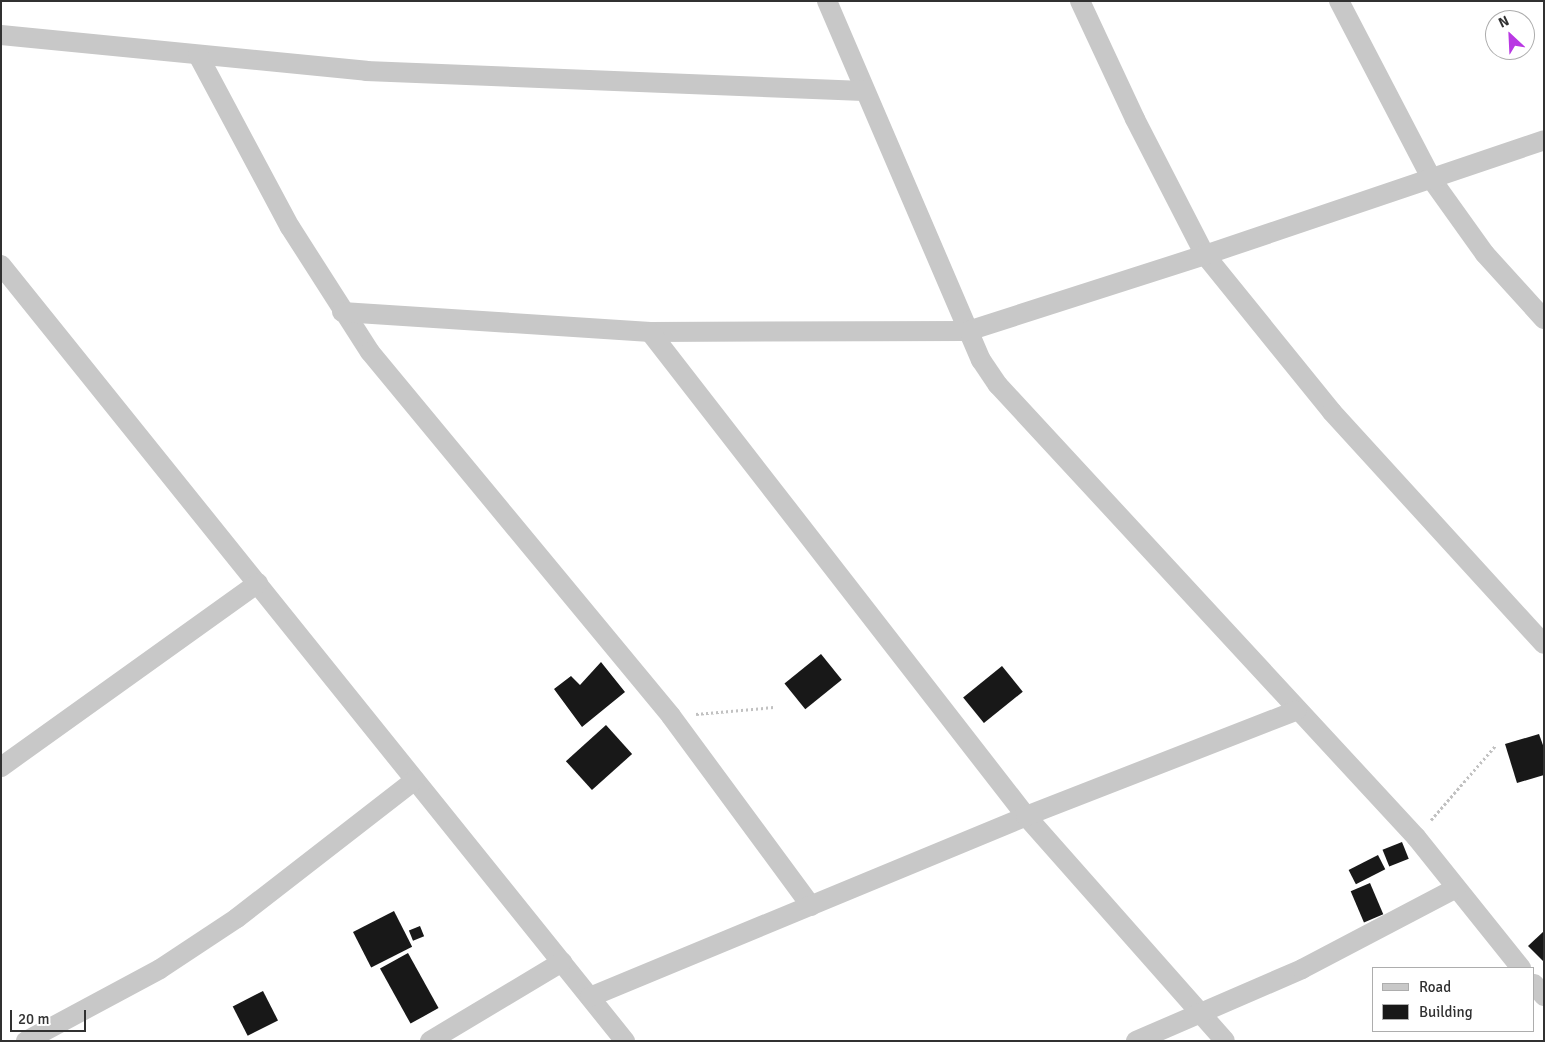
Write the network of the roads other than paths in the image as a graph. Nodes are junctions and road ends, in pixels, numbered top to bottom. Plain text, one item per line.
1 (827, 1) edge
2 (1080, 1) edge
3 (1339, 1) edge
4 (1, 35) edge
5 (198, 54) junction
6 (864, 92) junction
7 (1544, 140) edge
8 (1432, 180) junction
9 (1205, 255) junction
10 (1, 265) edge
11 (342, 312) junction
12 (1544, 318) edge
13 (968, 331) junction
14 (650, 332) junction
15 (258, 583) junction
16 (1544, 644) edge
17 (1296, 711) junction
18 (1, 767) edge
19 (415, 780) junction
20 (1026, 816) junction
21 (1456, 888) junction
22 (811, 906) junction
23 (562, 962) junction
24 (1520, 967) edge
25 (1535, 985) edge
26 (1544, 996) edge
27 (590, 997) junction
28 (1201, 1014) junction
29 (26, 1041) edge
30 (430, 1041) edge
31 (625, 1041) edge
32 (1136, 1041) edge
33 (1225, 1041) edge

1 - 6 street
2 - 9 street
3 - 8 street
4 - 5 street
5 - 6 street
5 - 11 street
6 - 13 street
7 - 8 street
8 - 9 street
8 - 12 street
9 - 13 street
9 - 16 street
10 - 15 street
11 - 14 street
11 - 22 street
13 - 14 street
13 - 17 street
14 - 20 street
15 - 18 street
15 - 19 street
17 - 20 street
17 - 21 street
19 - 23 street
19 - 29 street
20 - 22 street
20 - 28 street
21 - 24 street
21 - 28 street
22 - 27 street
23 - 27 street
23 - 30 street
25 - 26 street
27 - 31 street
28 - 32 street
28 - 33 street

